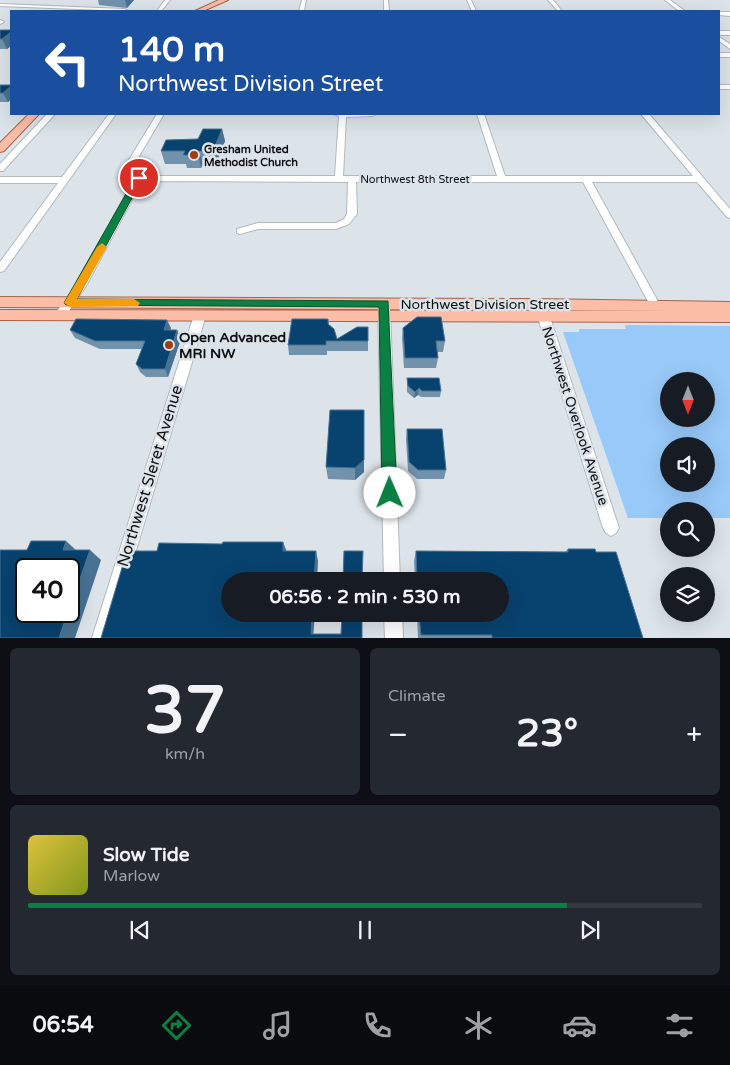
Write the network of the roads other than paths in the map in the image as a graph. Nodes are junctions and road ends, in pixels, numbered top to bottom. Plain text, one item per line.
1 (168, 0) edge
2 (225, 0) edge
3 (233, 0) edge
4 (550, 0) edge
5 (667, 0) edge
6 (0, 5) edge
7 (104, 10) edge
8 (160, 10) edge
9 (200, 10) edge
10 (208, 10) edge
11 (559, 10) edge
12 (681, 10) edge
13 (23, 115) edge
14 (33, 115) edge
15 (50, 115) edge
16 (111, 115) edge
17 (159, 115) edge
18 (340, 115) edge
19 (481, 115) edge
20 (646, 115) edge
21 (0, 138) edge
22 (0, 149) edge
23 (0, 169) edge
24 (134, 178) junction
25 (339, 179) junction
26 (352, 179) junction
27 (502, 179) junction
28 (586, 179) junction
29 (700, 179) junction
30 (0, 180) edge
31 (63, 180) junction
32 (730, 215) edge
33 (336, 226) junction
34 (240, 231) dead end
35 (340, 236) dead end
36 (0, 269) edge
37 (0, 302) edge
38 (70, 303) junction
39 (655, 305) junction
40 (730, 307) edge
41 (384, 310) junction
42 (542, 310) junction
43 (0, 314) edge
44 (60, 314) junction
45 (200, 315) junction
46 (730, 317) edge
47 (611, 528) dead end
48 (392, 572) edge
49 (393, 622) edge
50 (101, 638) edge
51 (394, 638) edge

1 - 8 street
2 - 9 main road
3 - 10 main road
4 - 11 street
5 - 12 street
6 - 7 street
13 - 21 main road
14 - 22 main road
15 - 23 street
16 - 31 street
17 - 24 street
18 - 25 street
19 - 27 street
20 - 29 street
24 - 25 street, Northwest 8th Street
24 - 38 street
25 - 26 street, Northwest 8th Street
26 - 27 street, Northwest 8th Street
26 - 33 street
27 - 28 street, Northwest 8th Street
28 - 29 street, Northwest 8th Street
28 - 39 street
29 - 32 street
30 - 31 street
31 - 36 street
33 - 34 street
33 - 35 street
37 - 38 main road, Northwest Division Street
38 - 41 main road, Northwest Division Street
38 - 44 street
39 - 40 main road, Northwest Division Street
39 - 42 main road, Northwest Division Street
41 - 42 main road, Northwest Division Street
41 - 45 main road, Northwest Division Street
41 - 48 street
42 - 46 main road, Northwest Division Street
42 - 47 street, Northwest Overlook Avenue
43 - 44 main road, Northwest Division Street
44 - 45 main road, Northwest Division Street
45 - 50 street, Northwest Sleret Avenue
49 - 51 street

